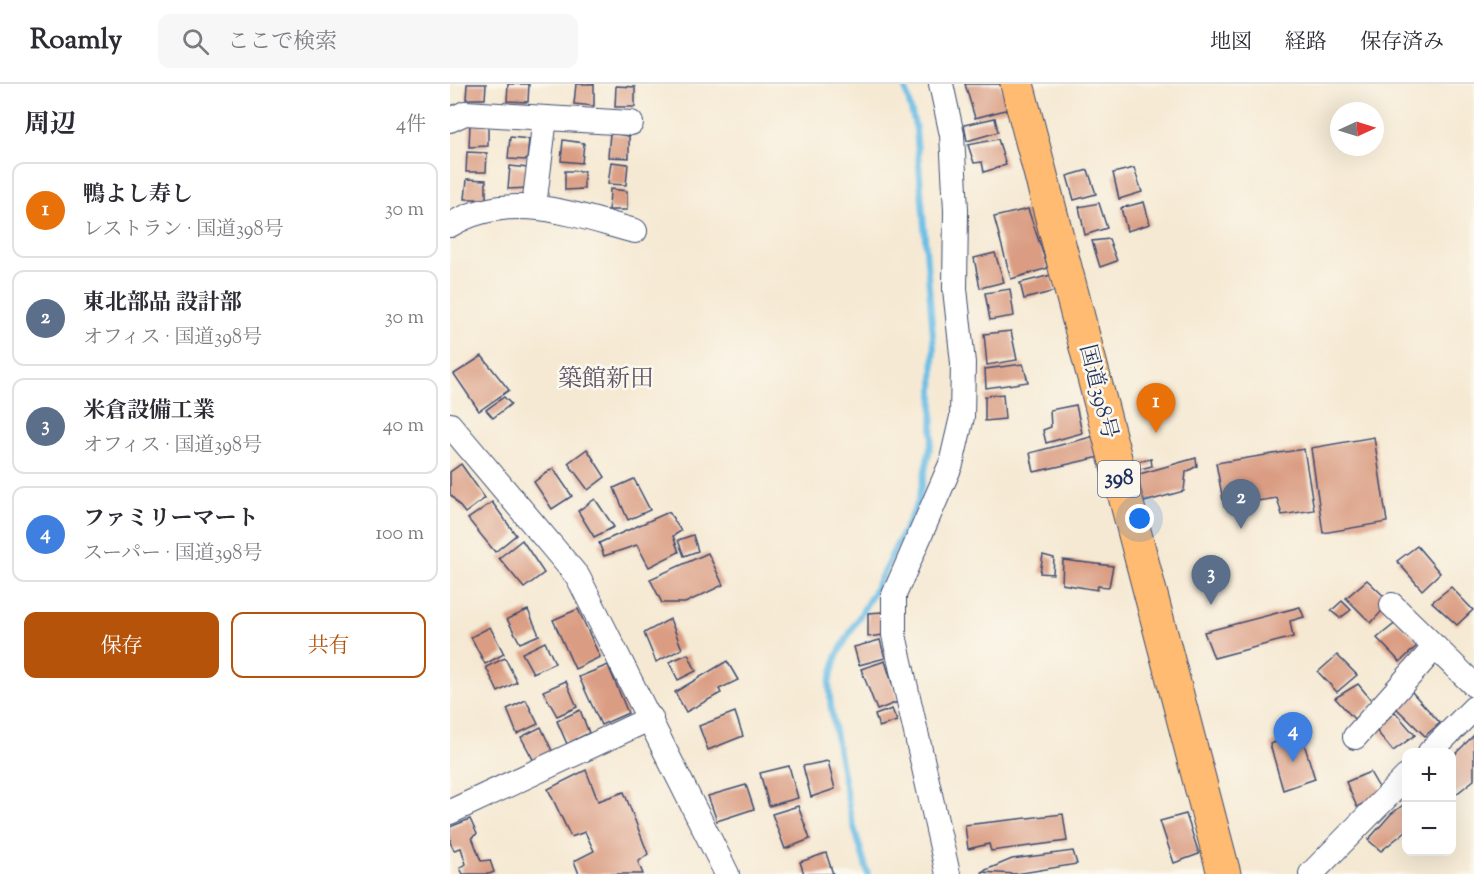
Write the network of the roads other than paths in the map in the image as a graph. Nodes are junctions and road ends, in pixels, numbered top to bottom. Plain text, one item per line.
1 (941, 84) edge
2 (1017, 84) edge
3 (545, 118) junction
4 (450, 120) edge
5 (631, 123) dead end
6 (534, 206) junction
7 (450, 225) edge
8 (635, 231) dead end
9 (454, 437) edge
10 (1392, 605) dead end
11 (1435, 647) junction
12 (1474, 685) edge
13 (1474, 708) edge
14 (651, 718) junction
15 (1355, 737) dead end
16 (1435, 748) edge
17 (1402, 782) edge
18 (450, 812) edge
19 (727, 874) edge
20 (948, 874) edge
21 (1224, 874) edge
22 (1311, 874) edge

1 - 20 street
2 - 21 highway, 国道398号 / 398
3 - 4 street
3 - 5 street
3 - 6 street
6 - 7 street
6 - 8 street
9 - 14 street
10 - 11 street
11 - 12 street
11 - 15 street
13 - 16 street
14 - 18 street
14 - 19 street
17 - 22 street

